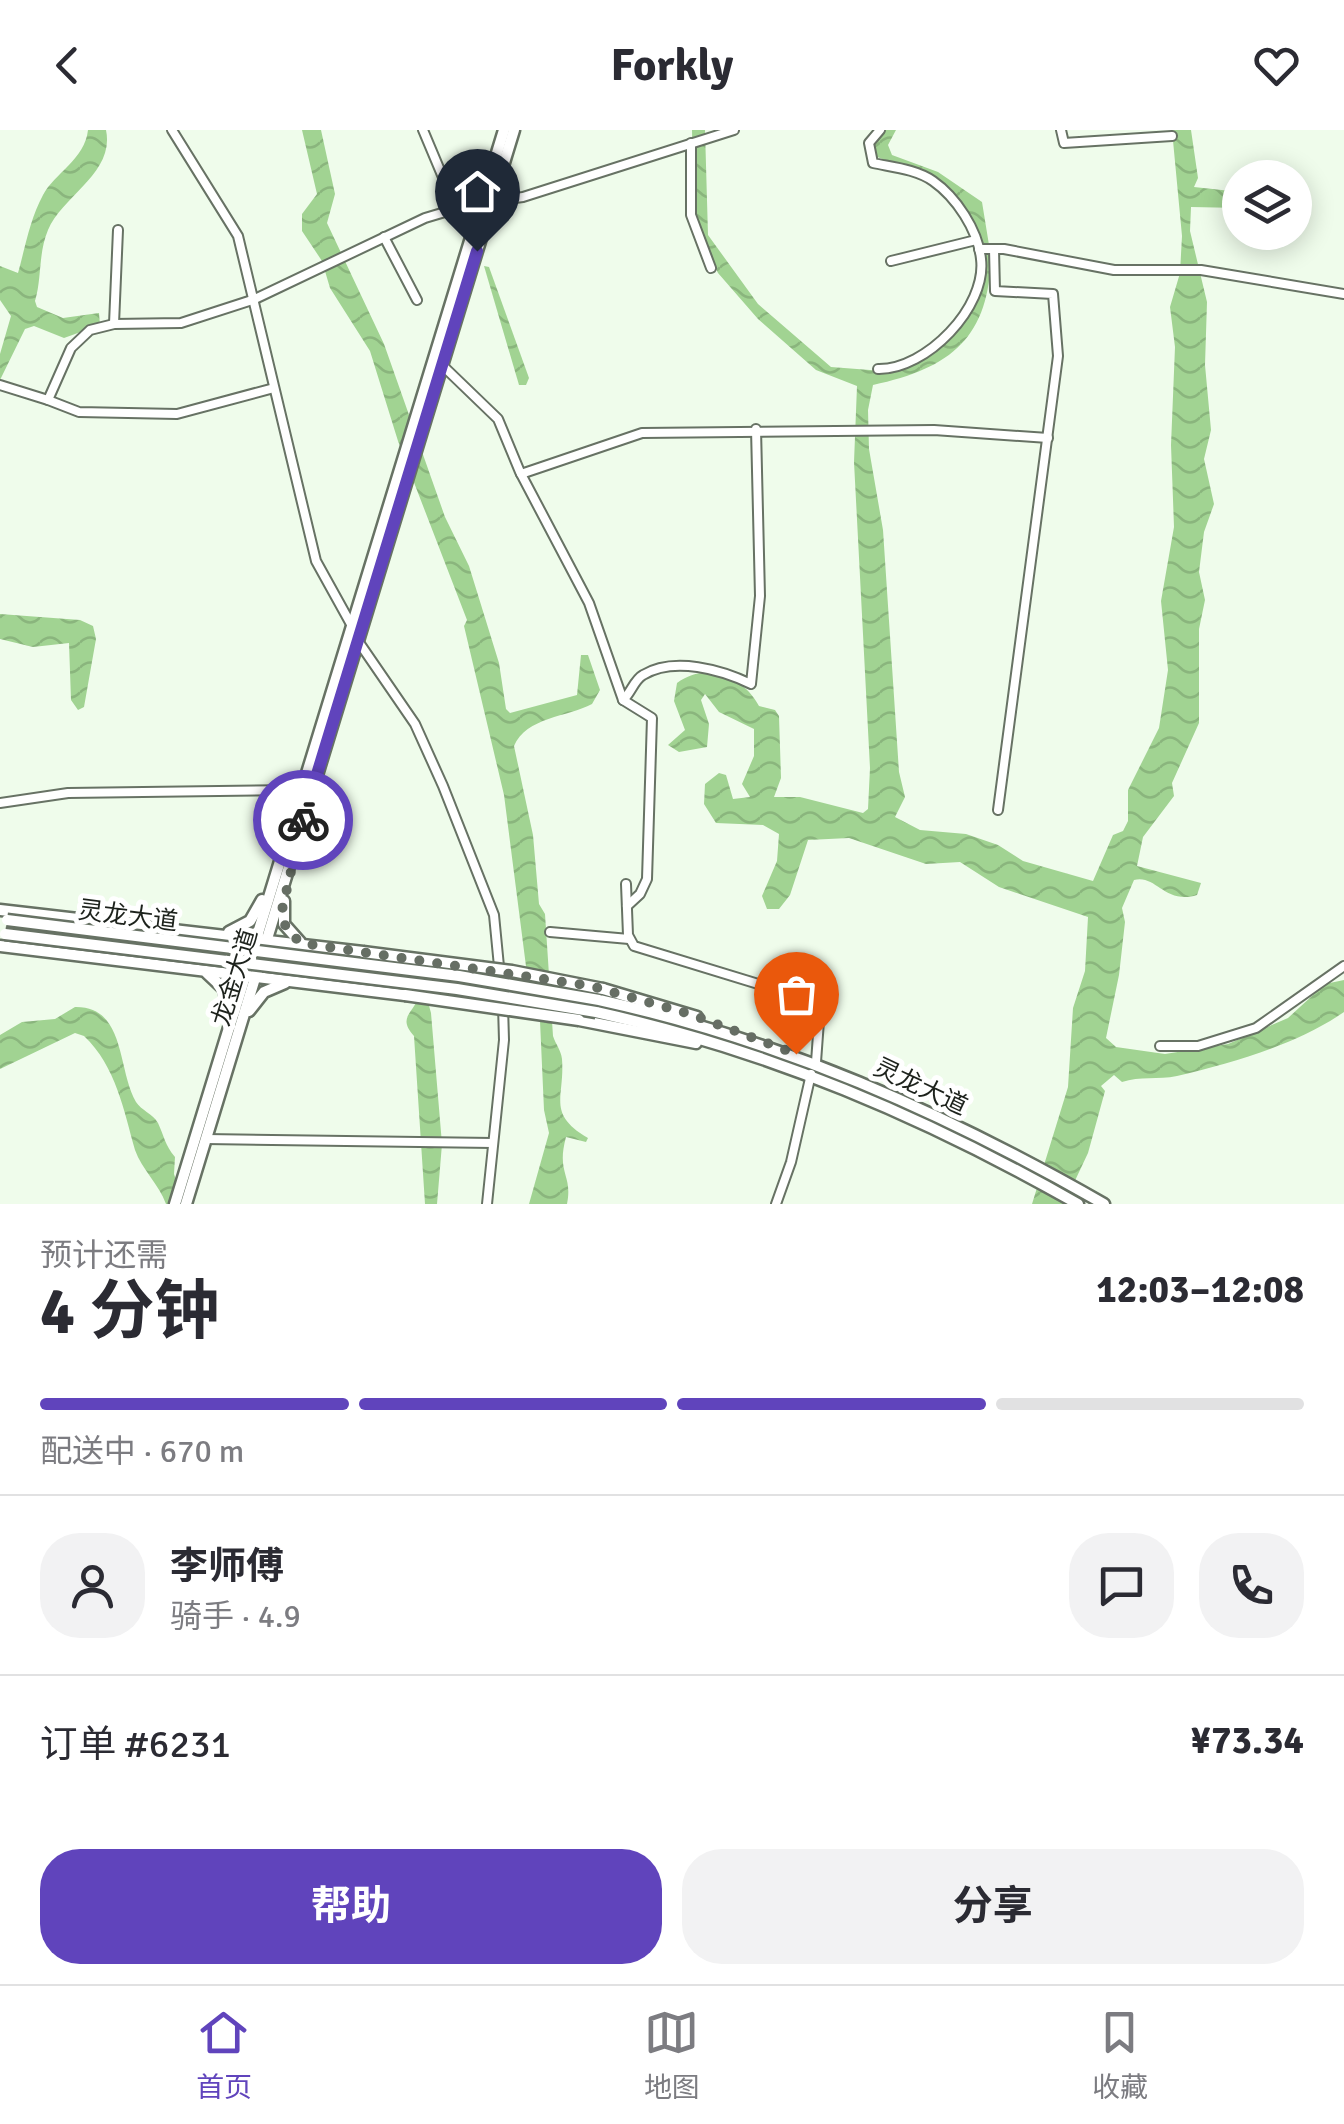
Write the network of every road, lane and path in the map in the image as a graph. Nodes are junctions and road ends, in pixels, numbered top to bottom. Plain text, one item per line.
1 (172, 130) edge
2 (423, 130) edge
3 (504, 130) edge
4 (514, 130) edge
5 (734, 130) edge
6 (880, 130) edge
7 (1061, 130) edge
8 (1172, 136) dead end
9 (693, 142) junction
10 (488, 201) junction
11 (455, 206) junction
12 (118, 230) dead end
13 (384, 237) junction
14 (977, 245) junction
15 (994, 249) junction
16 (892, 261) dead end
17 (711, 268) dead end
18 (1344, 294) edge
19 (255, 299) junction
20 (417, 300) dead end
21 (114, 324) junction
22 (442, 365) junction
23 (878, 369) dead end
24 (0, 385) edge
25 (274, 388) junction
26 (48, 400) junction
27 (421, 418) junction
28 (756, 429) junction
29 (1048, 438) junction
30 (407, 463) junction
31 (520, 474) junction
32 (352, 626) junction
33 (358, 641) junction
34 (623, 700) junction
35 (302, 790) junction
36 (0, 804) edge
37 (998, 810) dead end
38 (294, 834) junction
39 (626, 884) dead end
40 (627, 906) junction
41 (2, 916) edge
42 (550, 932) dead end
43 (2, 934) edge
44 (220, 934) junction
45 (629, 938) junction
46 (261, 939) junction
47 (0, 946) edge
48 (310, 946) junction
49 (1344, 966) edge
50 (202, 971) junction
51 (250, 977) junction
52 (299, 982) junction
53 (599, 1000) junction
54 (234, 1028) junction
55 (1160, 1046) dead end
56 (780, 1062) junction
57 (816, 1062) junction
58 (811, 1074) junction
59 (206, 1138) junction
60 (493, 1142) junction
61 (187, 1200) edge
62 (1076, 1203) edge
63 (176, 1204) edge
64 (487, 1204) edge
65 (776, 1204) edge
66 (1104, 1204) edge

1 - 19 street
2 - 11 street
3 - 10 main road, 龙金大道
4 - 10 main road, 龙金大道
5 - 9 street
6 - 14 street
7 - 8 street
9 - 10 street
9 - 17 street
10 - 11 street
10 - 22 main road, 龙金大道
10 - 27 main road, 龙金大道
11 - 13 street
12 - 21 street
13 - 19 street
13 - 20 street
14 - 15 street
14 - 16 street
14 - 23 street
15 - 18 street
15 - 29 street
19 - 21 street
19 - 25 street
21 - 26 street
22 - 27 main road, 龙金大道
22 - 31 street
24 - 26 street
25 - 26 street
25 - 32 street
27 - 30 main road, 龙金大道
28 - 29 street
28 - 31 street
28 - 34 street
29 - 37 street
30 - 32 main road, 龙金大道
30 - 33 main road, 龙金大道
31 - 34 street
32 - 35 main road, 龙金大道
33 - 38 main road, 龙金大道
33 - 60 street
34 - 40 street
35 - 36 street
35 - 38 main road, 龙金大道
38 - 44 main road
38 - 46 main road, 龙金大道
38 - 48 main road
39 - 40 street
40 - 45 street
41 - 44 main road
41 - 53 main road, 灵龙大道, bridge
42 - 45 street
43 - 53 main road, 灵龙大道, bridge
44 - 46 main road
45 - 57 street
46 - 48 main road
46 - 51 main road, 龙金大道
47 - 50 main road
48 - 53 main road, bridge
49 - 55 street
50 - 51 main road
50 - 54 main road
51 - 52 main road
51 - 54 main road, 龙金大道
52 - 54 main road
52 - 56 main road, bridge
53 - 56 main road, 灵龙大道
53 - 57 main road, 灵龙大道
54 - 59 main road, 龙金大道
54 - 63 main road, 龙金大道
56 - 58 main road, 灵龙大道
57 - 66 main road, 灵龙大道
58 - 62 main road, 灵龙大道
58 - 65 street
59 - 60 street
59 - 61 main road, 龙金大道
60 - 64 street

